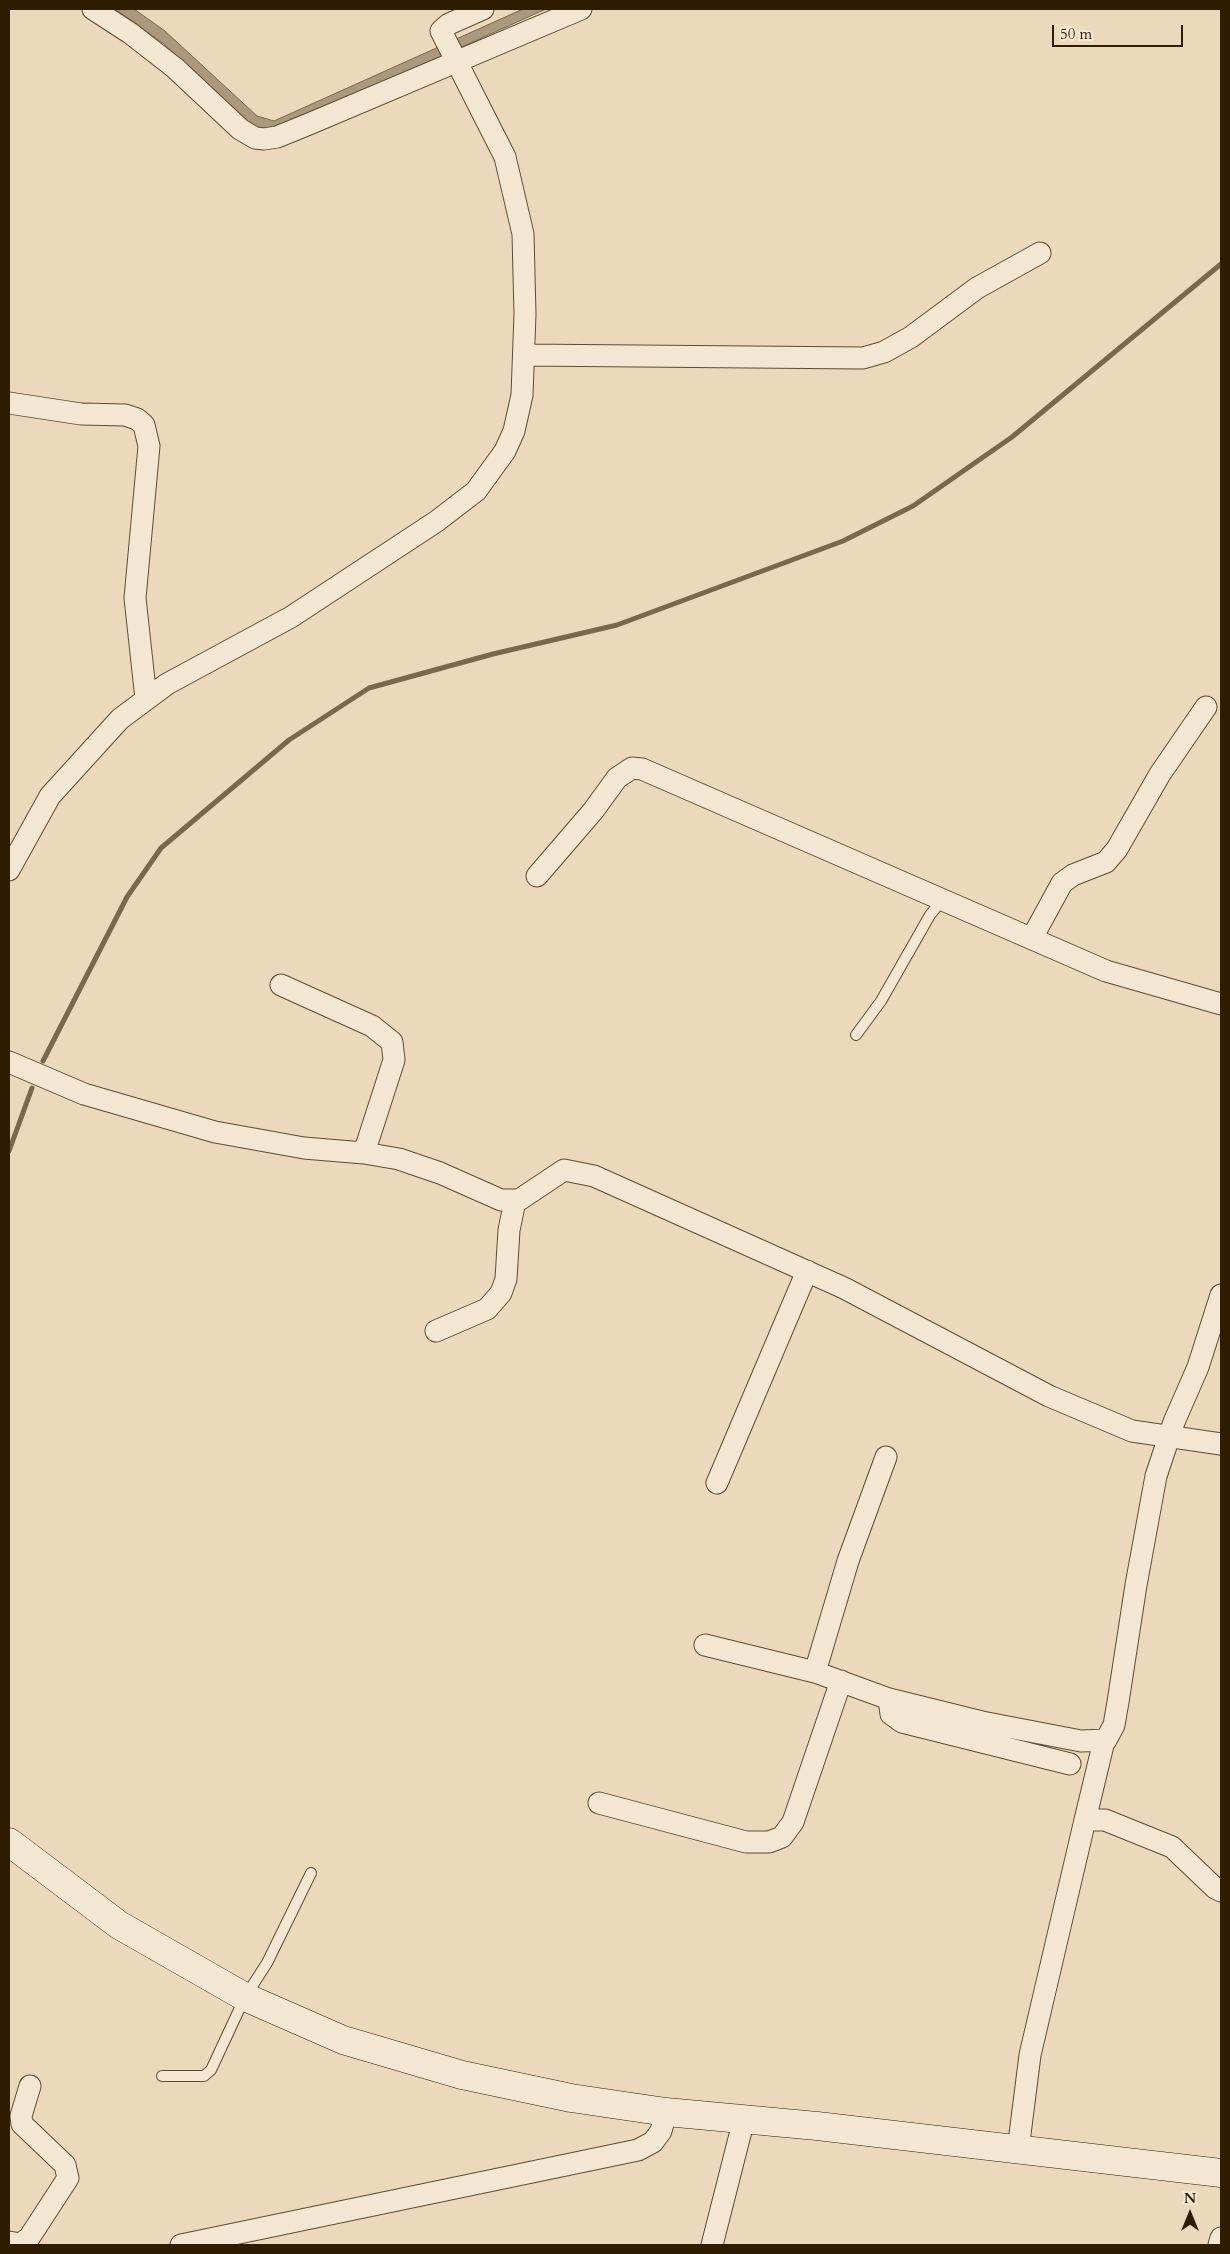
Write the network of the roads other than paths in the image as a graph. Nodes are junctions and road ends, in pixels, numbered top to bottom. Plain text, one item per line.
1 (93, 9) edge
2 (483, 9) edge
3 (581, 9) edge
4 (455, 60) junction
5 (1040, 253) dead end
6 (525, 355) junction
7 (9, 403) edge
8 (146, 699) junction
9 (1206, 707) dead end
10 (9, 870) edge
11 (537, 876) dead end
12 (943, 899) junction
13 (1032, 938) junction
14 (281, 985) dead end
15 (1221, 1004) edge
16 (856, 1035) dead end
17 (9, 1062) edge
18 (364, 1153) junction
19 (515, 1202) junction
20 (807, 1271) junction
21 (1221, 1295) edge
22 (436, 1331) dead end
23 (1170, 1437) junction
24 (1221, 1444) edge
25 (886, 1457) dead end
26 (717, 1483) dead end
27 (705, 1644) dead end
28 (815, 1672) junction
29 (841, 1681) junction
30 (888, 1699) junction
31 (1104, 1741) junction
32 (1070, 1764) dead end
33 (599, 1803) dead end
34 (1086, 1820) junction
35 (9, 1842) edge
36 (311, 1873) dead end
37 (1221, 1891) edge
38 (245, 1997) junction
39 (162, 2076) dead end
40 (30, 2086) dead end
41 (666, 2112) junction
42 (744, 2119) junction
43 (1018, 2150) junction
44 (1221, 2173) edge
45 (252, 2238) edge
46 (1221, 2238) edge
47 (9, 2242) edge
48 (181, 2245) edge
49 (712, 2245) edge
50 (1219, 2245) edge

1 - 4 street
2 - 4 street
3 - 4 street
4 - 6 street
5 - 6 street
6 - 8 street
7 - 8 street
8 - 10 street
9 - 13 street
11 - 12 street
12 - 13 street
12 - 16 lane
13 - 15 street
14 - 18 street
17 - 18 street
18 - 19 street
19 - 20 street
19 - 22 street
20 - 23 street
20 - 26 street
21 - 23 street
23 - 24 street
23 - 31 street
25 - 28 street
27 - 28 street
28 - 29 street
29 - 30 street
29 - 33 street
30 - 31 street
30 - 32 street
31 - 34 street
34 - 37 street
34 - 43 street
35 - 38 main road
36 - 38 lane
38 - 39 lane
38 - 41 main road
40 - 47 street
41 - 42 main road
41 - 45 street
42 - 43 main road
42 - 49 street
43 - 44 main road
45 - 48 street
46 - 50 street

